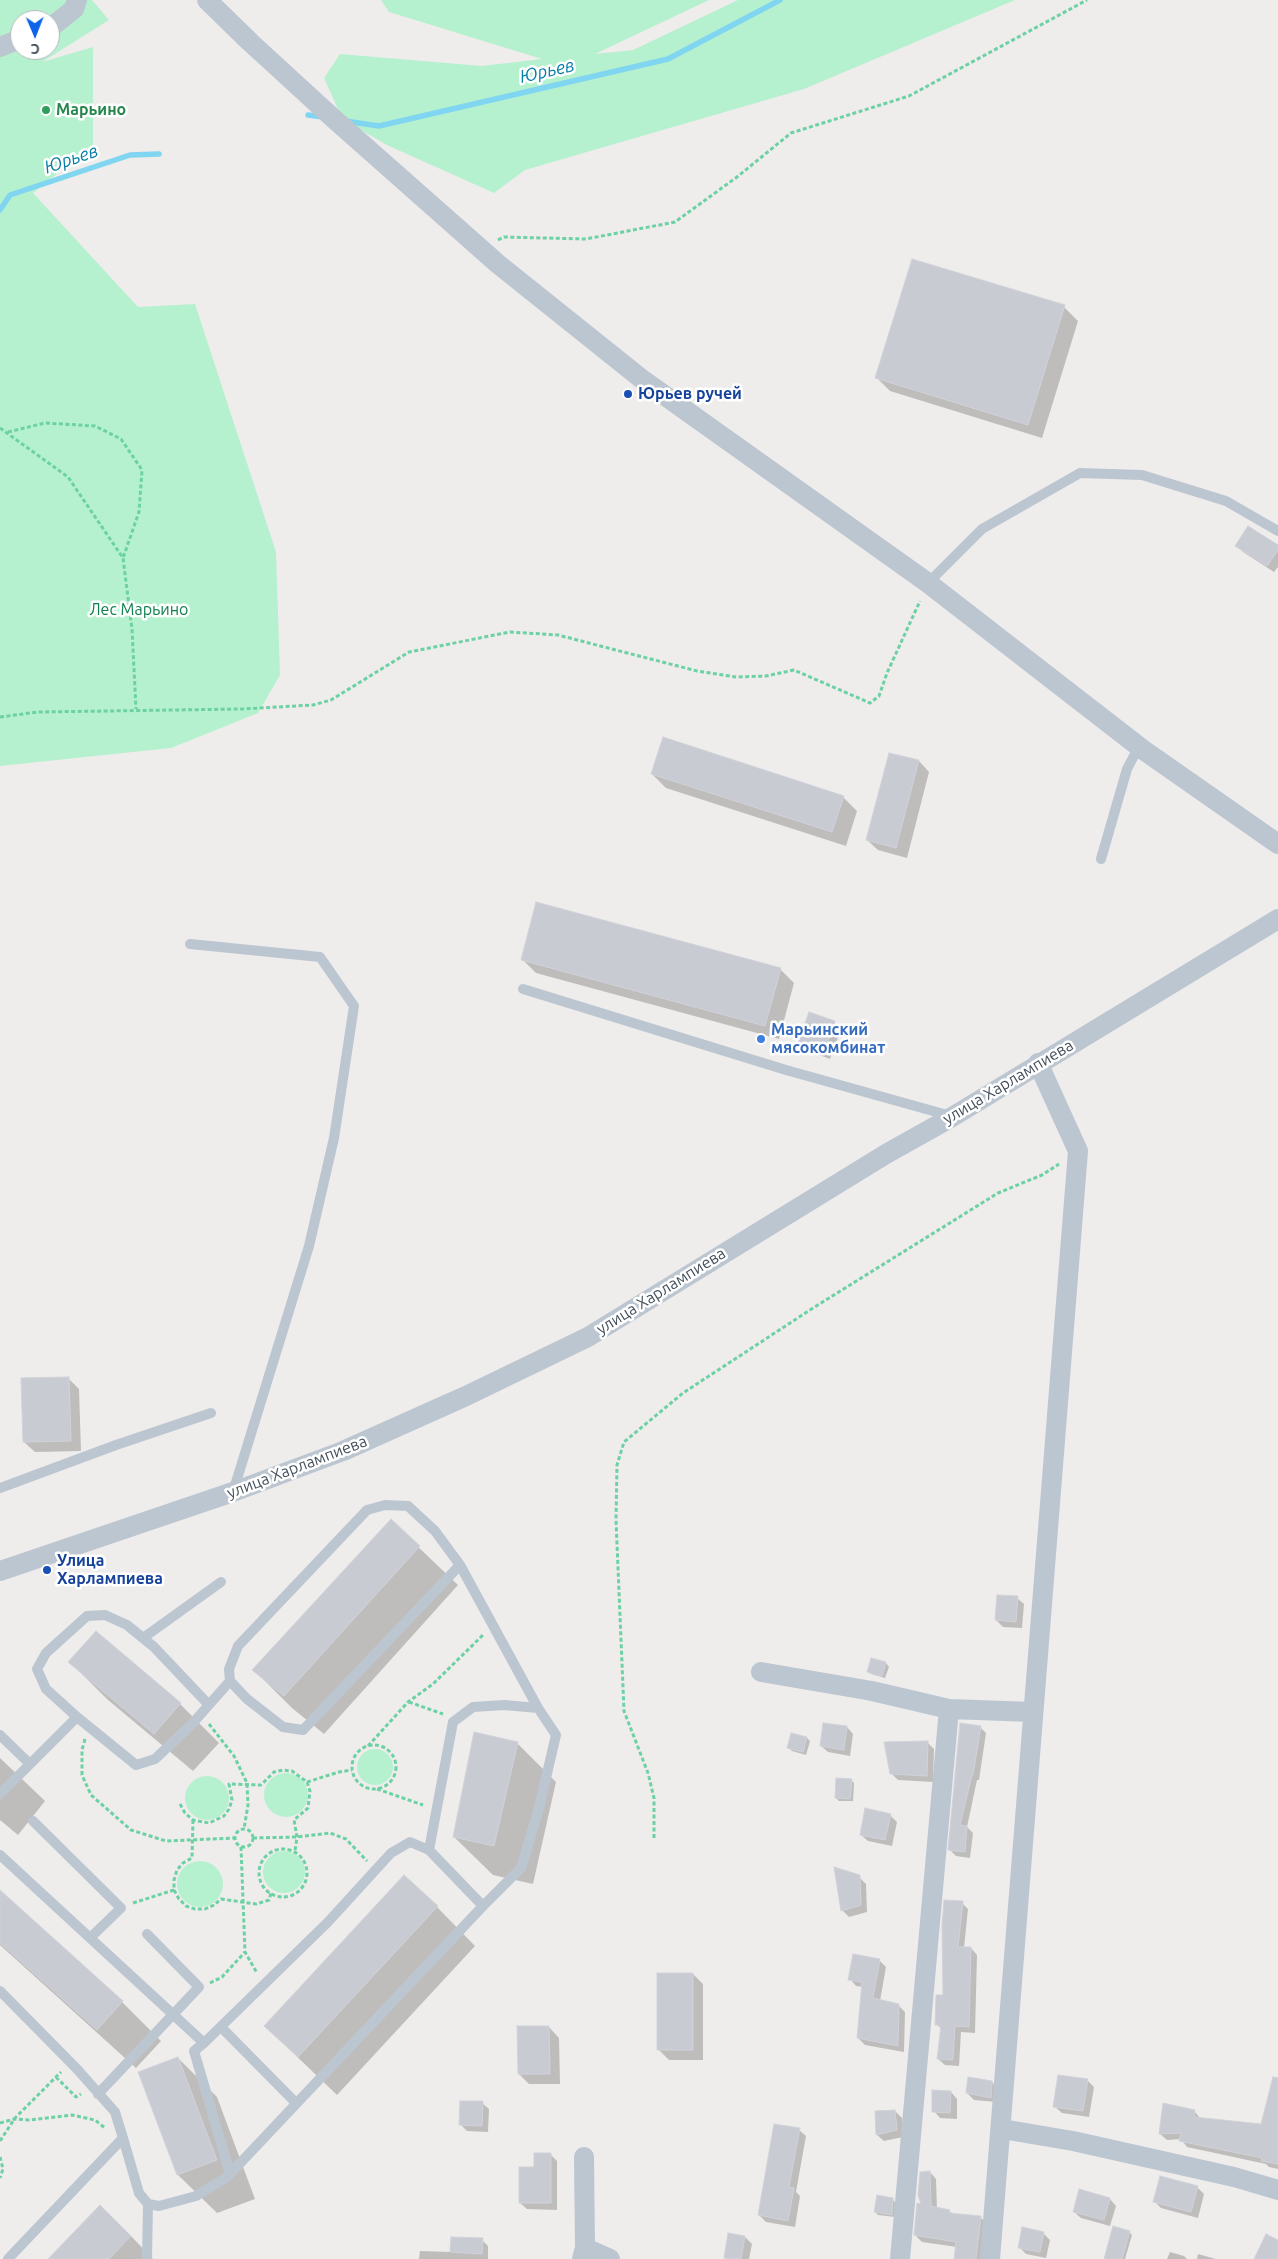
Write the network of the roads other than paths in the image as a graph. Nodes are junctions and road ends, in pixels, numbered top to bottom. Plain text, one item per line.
1 (76, 0) edge
2 (207, 0) edge
3 (60, 21) edge
4 (1278, 531) edge
5 (928, 583) junction
6 (1142, 749) junction
7 (1278, 844) edge
8 (1101, 859) dead end
9 (1278, 919) edge
10 (190, 944) dead end
11 (523, 989) dead end
12 (1038, 1063) junction
13 (952, 1117) junction
14 (211, 1413) dead end
15 (0, 1488) edge
16 (233, 1492) junction
17 (460, 1565) junction
18 (0, 1571) edge
19 (221, 1582) dead end
20 (143, 1638) junction
21 (761, 1672) dead end
22 (230, 1681) junction
23 (208, 1704) junction
24 (538, 1708) junction
25 (949, 1709) junction
26 (1033, 1712) junction
27 (77, 1717) junction
28 (0, 1735) edge
29 (30, 1764) junction
30 (0, 1794) edge
31 (33, 1821) dead end
32 (429, 1850) junction
33 (0, 1855) edge
34 (483, 1906) junction
35 (146, 1934) dead end
36 (90, 1938) junction
37 (0, 1991) edge
38 (173, 2015) junction
39 (221, 2027) junction
40 (204, 2043) junction
41 (98, 2094) junction
42 (296, 2103) junction
43 (1002, 2130) junction
44 (123, 2138) junction
45 (584, 2157) dead end
46 (227, 2176) junction
47 (1278, 2190) edge
48 (148, 2204) junction
49 (583, 2254) edge
50 (8, 2259) edge
51 (147, 2259) edge
52 (610, 2259) edge
53 (900, 2259) edge
54 (990, 2259) edge

1 - 3 street
2 - 5 street
4 - 5 lane
5 - 6 street
6 - 7 street
6 - 8 lane
9 - 12 street, улица Харлампиева
10 - 16 lane
11 - 13 lane
12 - 13 street, улица Харлампиева
12 - 26 street
13 - 16 street, улица Харлампиева
14 - 15 lane
16 - 18 street, улица Харлампиева
17 - 22 lane
17 - 22 lane
17 - 24 lane
19 - 20 lane
20 - 23 lane
20 - 27 lane
21 - 25 street
22 - 23 lane
23 - 27 lane
24 - 32 lane
24 - 34 lane
25 - 26 street
25 - 53 street
26 - 43 street
27 - 29 lane
28 - 29 lane
29 - 30 lane
31 - 36 lane
32 - 34 lane
32 - 39 lane
33 - 36 lane
34 - 42 lane
35 - 38 lane
36 - 38 lane
37 - 41 lane
38 - 40 lane
38 - 41 lane
39 - 40 lane
39 - 42 lane
40 - 46 lane
41 - 44 lane
42 - 46 lane
43 - 47 street
43 - 54 street
44 - 48 lane
44 - 50 lane
45 - 49 street
46 - 48 lane
48 - 51 lane
49 - 52 street

